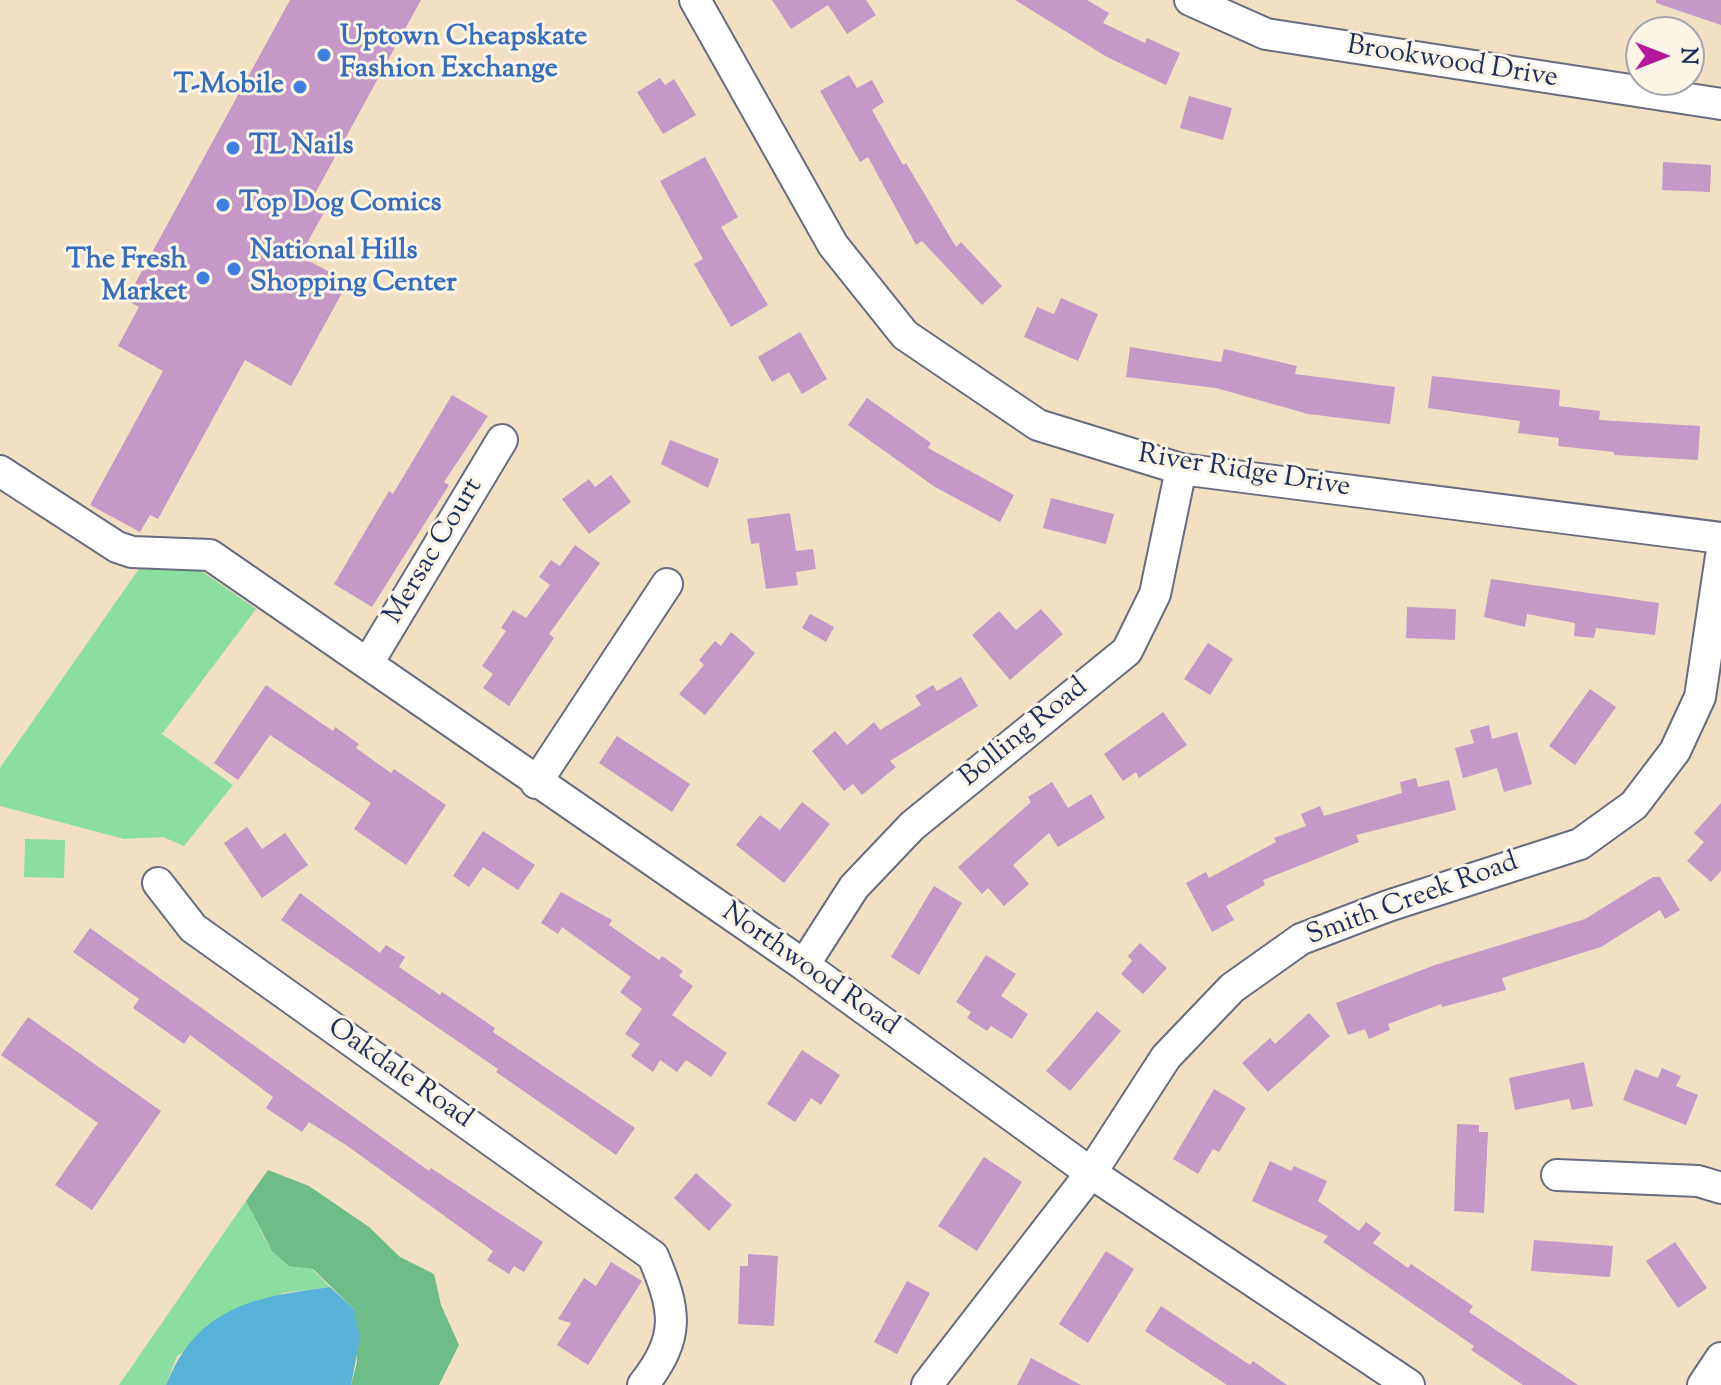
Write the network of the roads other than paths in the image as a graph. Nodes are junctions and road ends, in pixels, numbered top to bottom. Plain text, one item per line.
1 (695, 0) edge
2 (1190, 0) edge
3 (1721, 104) edge
4 (502, 440) dead end
5 (1181, 469) junction
6 (0, 471) edge
7 (1721, 538) edge
8 (1721, 556) edge
9 (667, 584) dead end
10 (368, 663) junction
11 (536, 783) junction
12 (158, 883) dead end
13 (804, 965) junction
14 (1091, 1173) junction
15 (1557, 1175) dead end
16 (1721, 1188) edge
17 (1721, 1358) edge
18 (643, 1385) edge
19 (927, 1385) edge
20 (1409, 1385) edge
21 (1703, 1385) edge

1 - 5 street, River Ridge Drive
2 - 3 street, Brookwood Drive
4 - 10 street, Mersac Court
5 - 7 street, River Ridge Drive
5 - 13 street, Bolling Road
6 - 10 street, Northwood Road
8 - 14 street, Smith Creek Road
9 - 11 street
10 - 11 street, Northwood Road
11 - 13 street, Northwood Road
12 - 18 street, Oakdale Road
13 - 14 street, Northwood Road
14 - 19 street, Smith Creek Road
14 - 20 street, Northwood Road
15 - 16 street
17 - 21 street

